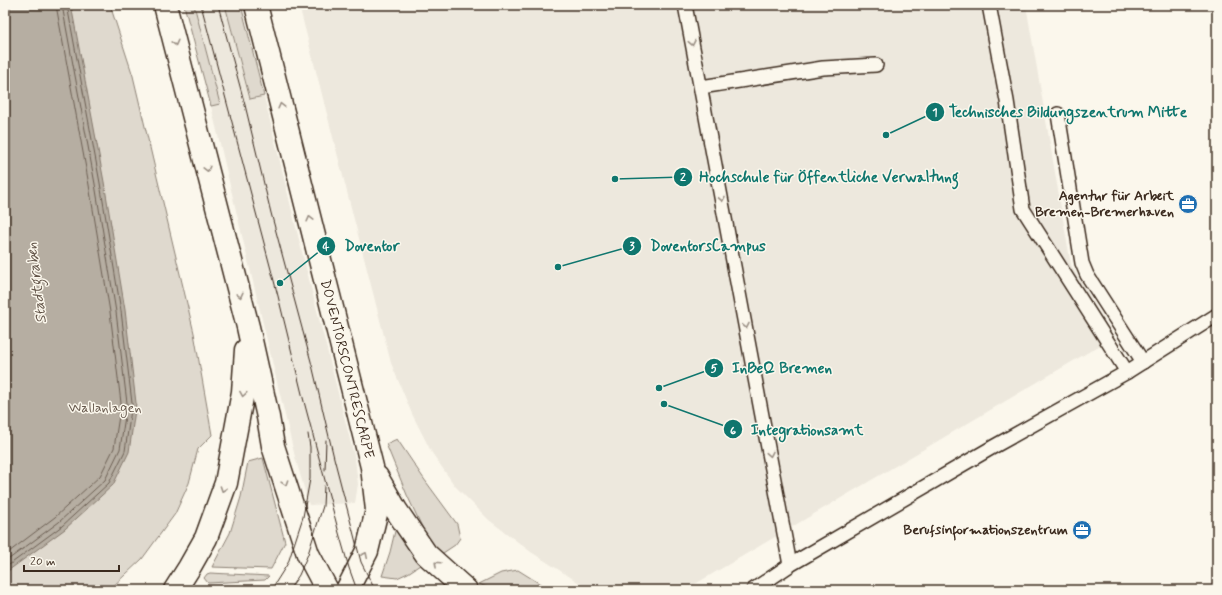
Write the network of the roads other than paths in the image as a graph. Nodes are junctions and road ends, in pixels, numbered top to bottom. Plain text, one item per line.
1 (165, 5) edge
2 (256, 5) edge
3 (685, 5) edge
4 (989, 5) edge
5 (876, 65) dead end
6 (701, 87) junction
7 (1058, 114) dead end
8 (1217, 315) edge
9 (248, 327) junction
10 (1143, 362) junction
11 (1127, 372) junction
12 (372, 467) junction
13 (790, 565) junction
14 (175, 590) edge
15 (327, 590) edge
16 (347, 590) edge
17 (466, 590) edge
18 (753, 590) edge

1 -> 9 main road
12 -> 2 main road, DOVENTORSCONTRESCARPE
3 -> 6 lane
4 - 11 lane
5 - 6 lane
6 -> 13 lane
7 - 10 lane
8 - 10 lane
9 -> 14 main road
9 -> 15 main road
10 - 11 lane
11 - 13 lane
16 -> 12 main road, DOVENTORSCONTRESCARPE
17 -> 12 main road
13 - 18 lane

